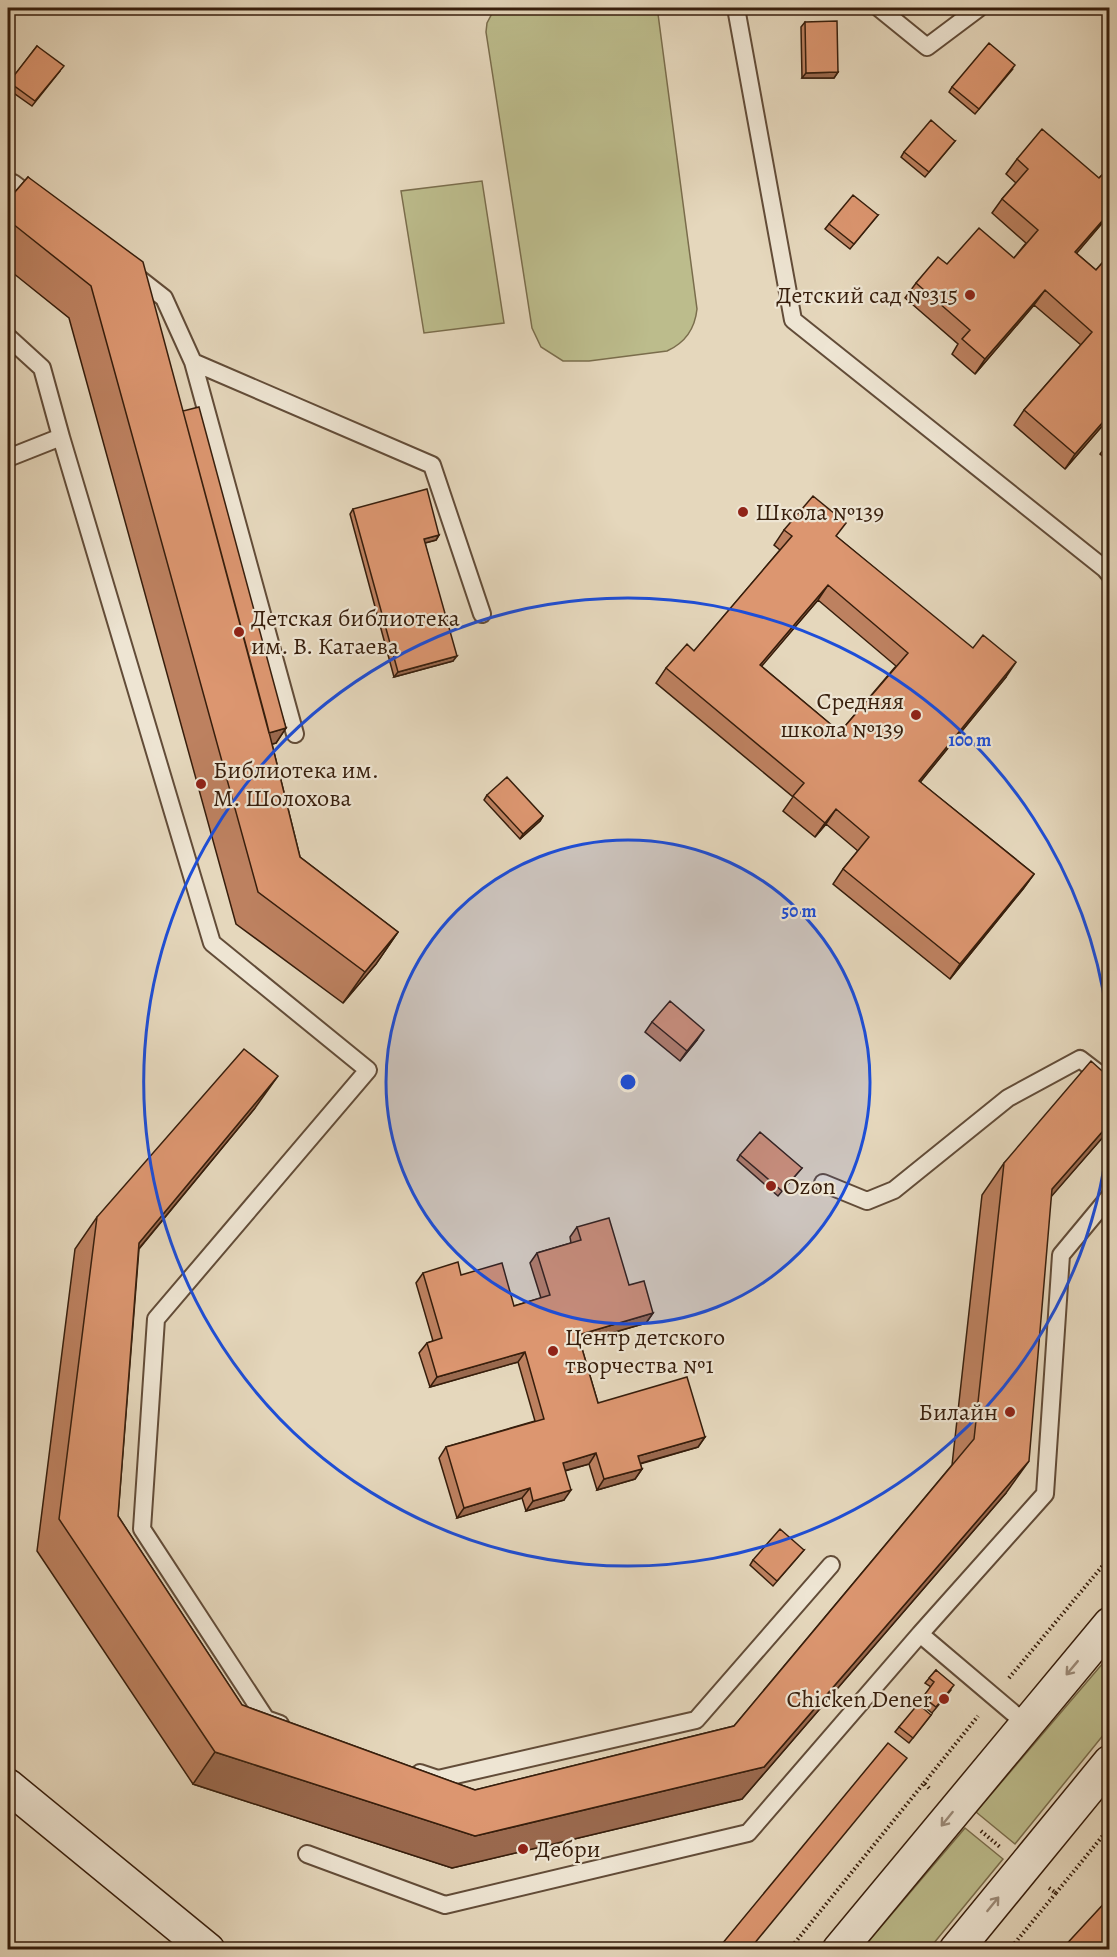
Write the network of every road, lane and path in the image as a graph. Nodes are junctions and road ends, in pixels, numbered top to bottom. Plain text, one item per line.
1 (736, 8) edge
2 (879, 8) edge
3 (979, 8) edge
4 (8, 189) edge
5 (51, 212) edge
6 (117, 262) edge
7 (8, 337) edge
8 (192, 362) junction
9 (61, 437) junction
10 (8, 458) edge
11 (1110, 575) edge
12 (482, 614) dead end
13 (295, 734) dead end
14 (1110, 1082) edge
15 (823, 1184) dead end
16 (1110, 1196) edge
17 (1110, 1557) edge
18 (831, 1565) dead end
19 (1110, 1624) edge
20 (920, 1634) junction
21 (994, 1696) junction
22 (1025, 1723) junction
23 (298, 1730) edge
24 (1110, 1762) edge
25 (406, 1767) edge
26 (924, 1783) junction
27 (8, 1786) edge
28 (933, 1791) dead end
29 (1110, 1827) edge
30 (977, 1828) dead end
31 (1008, 1853) dead end
32 (307, 1854) dead end
33 (1048, 1886) dead end
34 (1056, 1893) junction
35 (208, 1950) edge
36 (789, 1950) edge
37 (839, 1950) edge
38 (956, 1950) edge
39 (1010, 1950) edge

1 - 11 lane
2 - 3 lane
4 - 5 lane
6 - 8 lane
7 - 9 lane
8 - 12 lane
8 - 13 lane
9 - 10 lane
9 - 23 lane
14 - 15 lane
16 - 20 lane
17 - 21 path
18 - 25 lane
19 -> 22 main road
20 - 21 lane
20 - 32 lane
21 - 22 lane
21 - 26 path
22 -> 37 main road
38 -> 24 main road
26 - 28 path
26 - 36 path
27 - 35 main road
29 - 34 path
30 - 31 path
33 - 34 path
34 - 39 path

